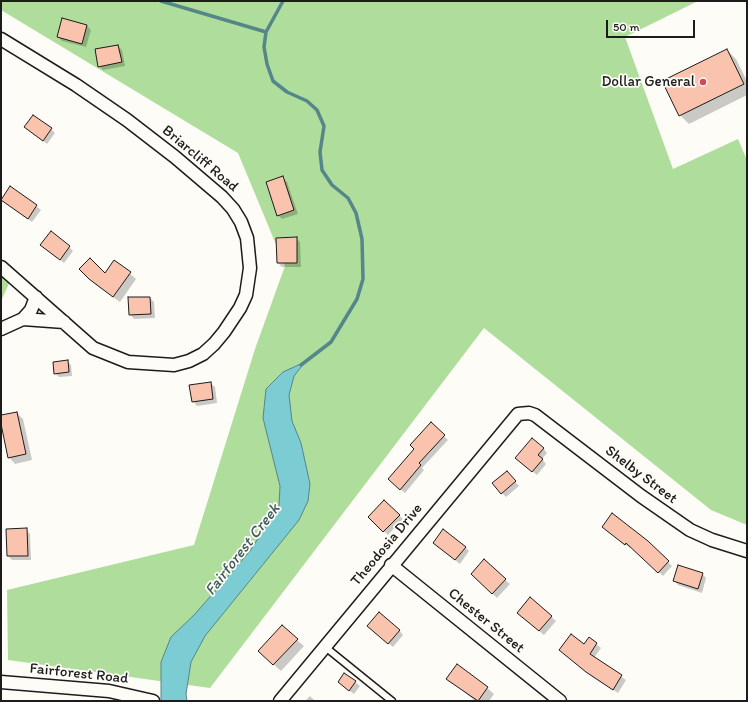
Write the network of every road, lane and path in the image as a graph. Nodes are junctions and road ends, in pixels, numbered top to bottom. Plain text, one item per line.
1 (1, 39) edge
2 (1, 267) edge
3 (36, 297) junction
4 (23, 320) junction
5 (64, 322) junction
6 (1, 329) edge
7 (522, 413) joint
8 (747, 551) edge
9 (391, 565) junction
10 (324, 646) junction
11 (1, 682) edge
12 (153, 701) edge
13 (280, 701) edge
14 (392, 701) edge
15 (560, 701) edge

1 - 5 street, Briarcliff Road
2 - 3 street, Briarcliff Road
3 - 4 street
3 - 5 street, Briarcliff Road
4 - 5 street
4 - 6 street
7 - 8 street, Shelby Street
7 - 9 street, Theodosia Drive
9 - 10 street, Theodosia Drive
9 - 15 street, Chester Street
10 - 13 street, Theodosia Drive
10 - 14 lane
11 - 12 street, Fairforest Road

